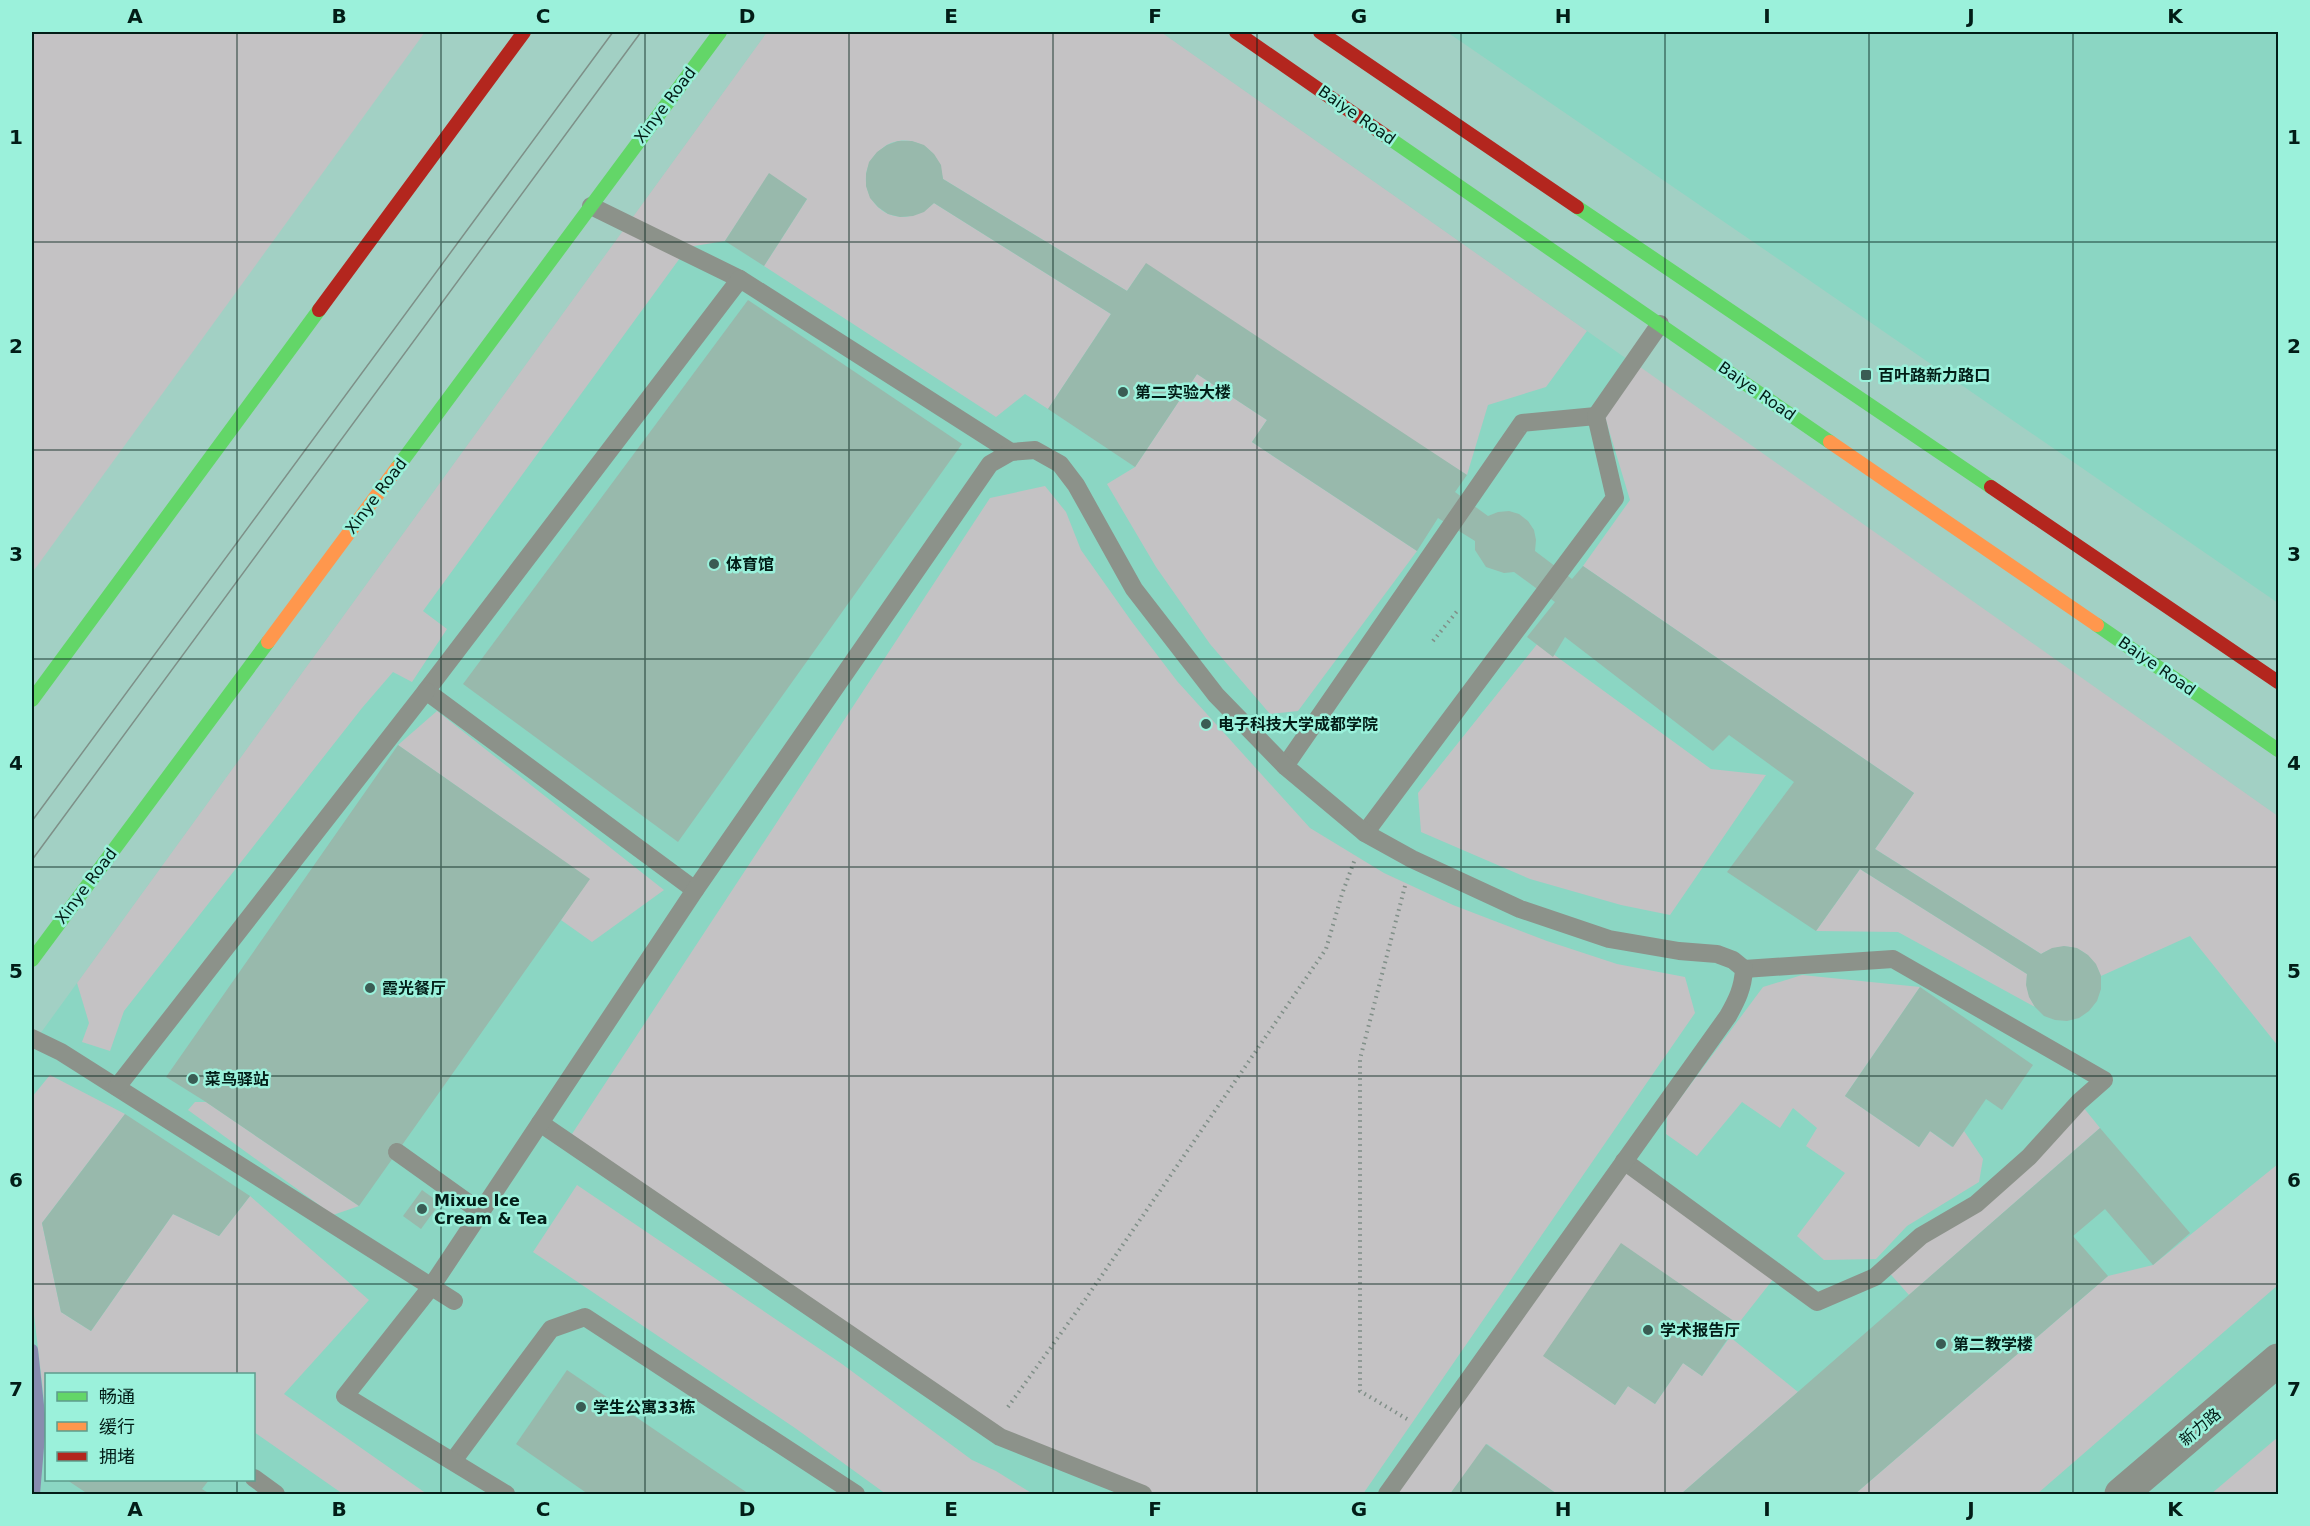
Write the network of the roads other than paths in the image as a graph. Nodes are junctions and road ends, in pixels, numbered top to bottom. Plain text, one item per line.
1 (524, 32) edge
2 (720, 32) edge
3 (1236, 32) edge
4 (1320, 32) edge
5 (591, 206) junction
6 (740, 279) junction
7 (1660, 324) junction
8 (1596, 416) junction
9 (1011, 452) junction
10 (2278, 682) edge
11 (426, 691) junction
12 (32, 700) edge
13 (2278, 750) edge
14 (1285, 766) junction
15 (1365, 833) junction
16 (695, 890) junction
17 (32, 960) edge
18 (1744, 969) junction
19 (32, 1038) edge
20 (117, 1087) junction
21 (540, 1123) junction
22 (397, 1152) dead end
23 (1624, 1161) junction
24 (481, 1212) junction
25 (431, 1287) junction
26 (454, 1302) dead end
27 (2278, 1360) edge
28 (453, 1461) junction
29 (255, 1479) edge
30 (499, 1492) edge
31 (276, 1494) edge
32 (856, 1494) edge
33 (1143, 1494) edge
34 (1387, 1494) edge
35 (2121, 1494) edge

1 - 12 street
2 - 5 street, Xinye Road
3 - 7 street, Baiye Road
4 - 10 street
5 - 6 lane
5 - 17 street, Xinye Road
6 - 9 lane
6 - 11 lane
7 - 8 lane
7 - 13 street, Baiye Road
8 - 14 lane
8 - 15 lane
9 - 14 lane
9 - 16 lane
11 - 16 lane
11 - 20 lane
14 - 15 lane
15 - 18 lane
16 - 21 lane
18 - 23 lane
18 - 23 lane
19 - 20 lane
20 - 25 lane
21 - 24 lane
21 - 33 lane
22 - 24 lane
23 - 34 lane
24 - 25 lane
25 - 26 lane
25 - 28 lane
27 - 35 street, 新力路
28 - 30 lane
28 - 32 lane
29 - 31 lane

